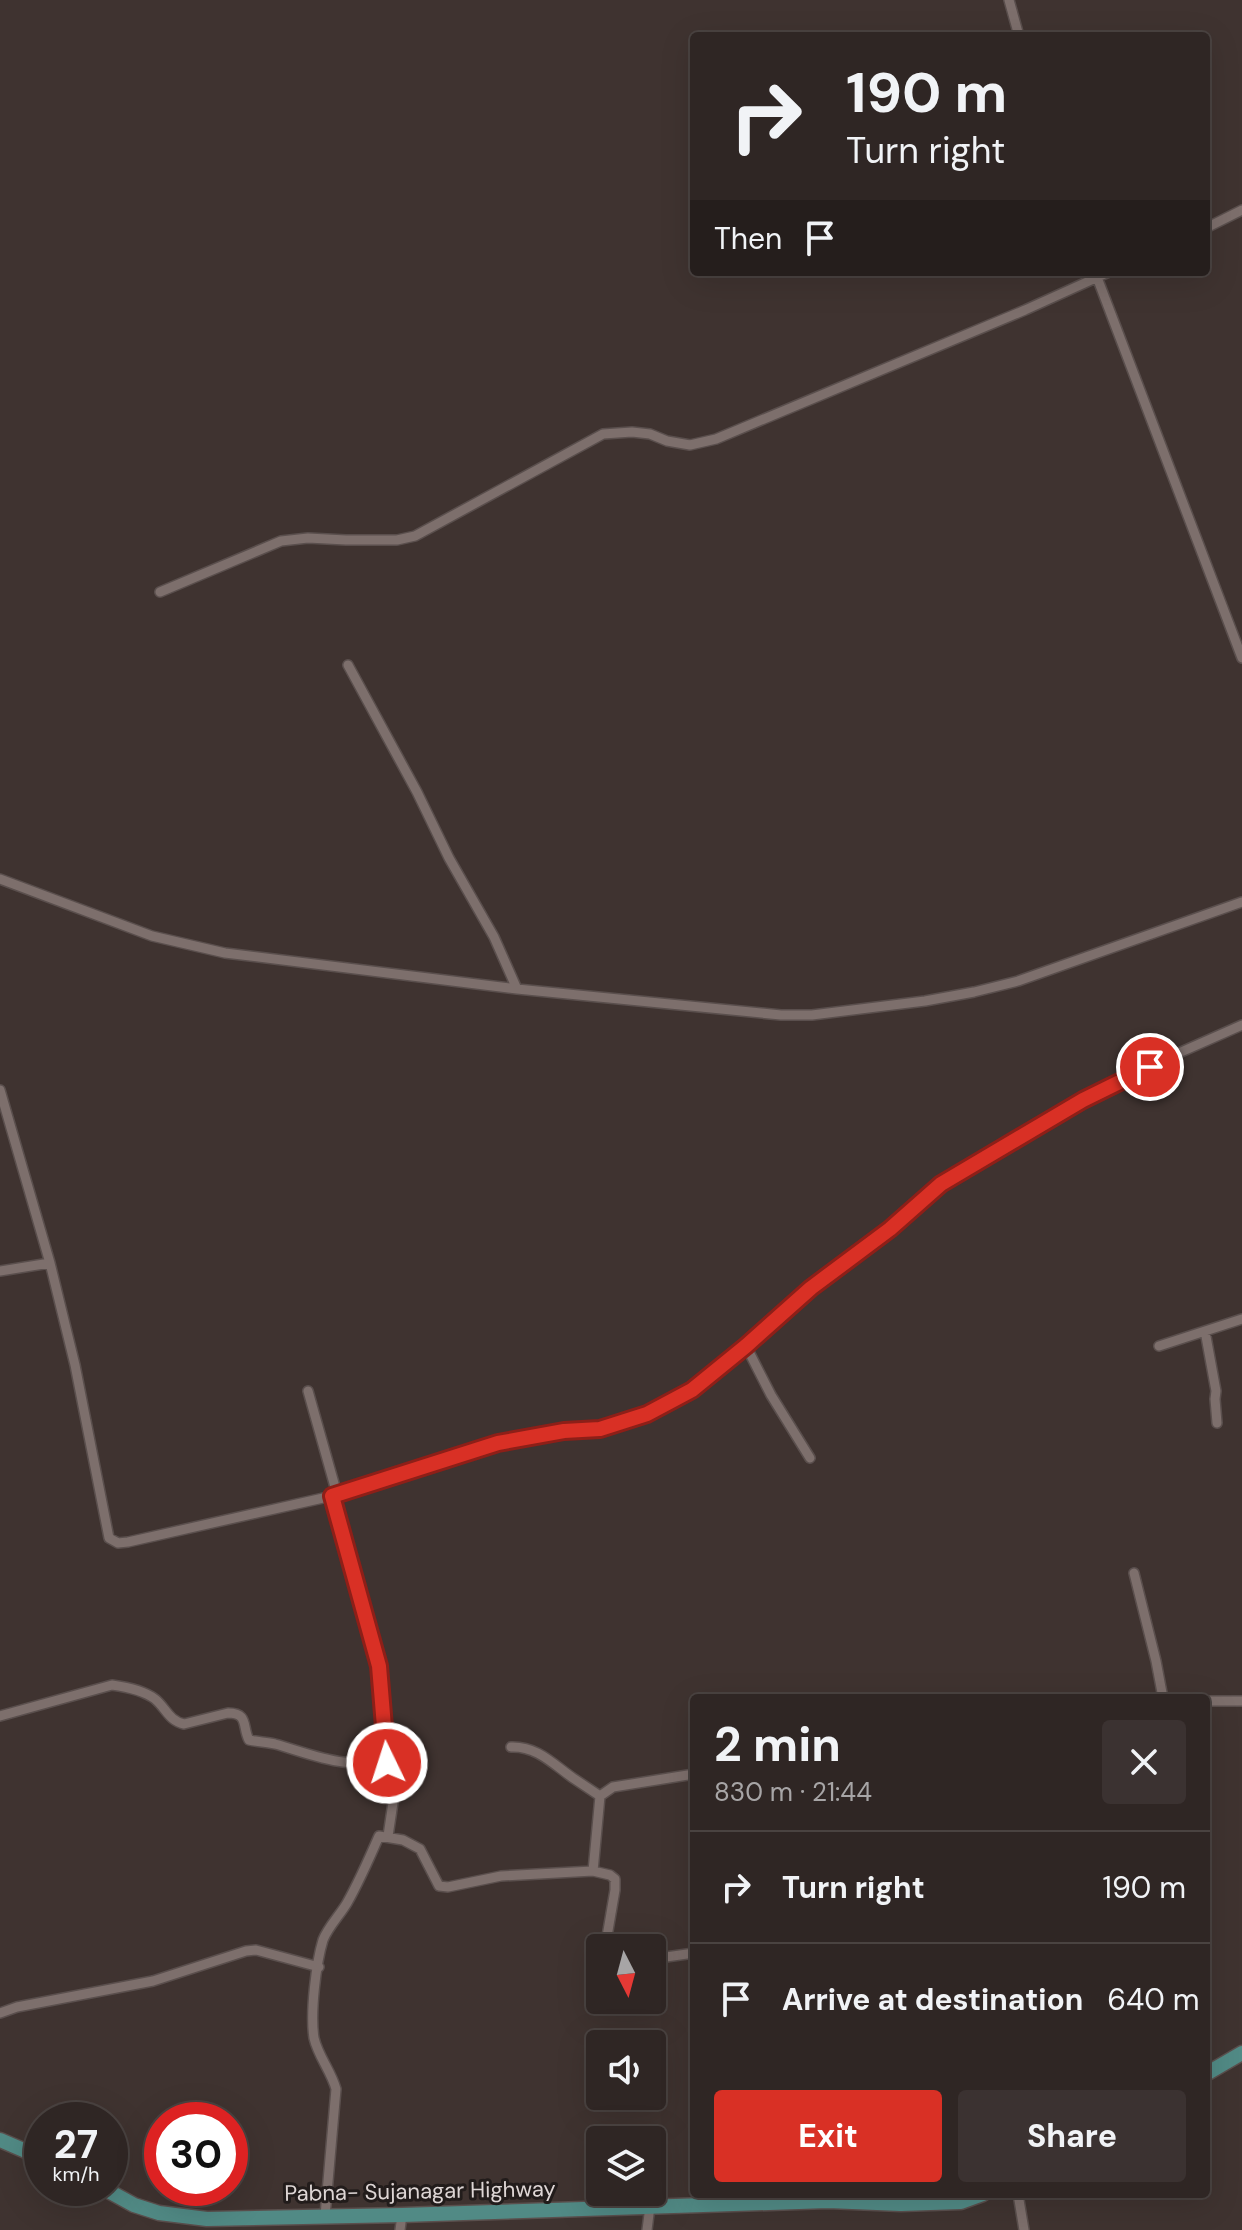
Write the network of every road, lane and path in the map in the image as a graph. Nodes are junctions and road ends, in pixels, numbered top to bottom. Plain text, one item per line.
1 (1009, 0) edge
2 (1018, 32) edge
3 (1242, 210) edge
4 (1210, 226) edge
5 (1094, 276) edge
6 (1096, 276) edge
7 (160, 592) dead end
8 (1242, 658) edge
9 (348, 665) dead end
10 (0, 879) edge
11 (1242, 902) edge
12 (517, 989) junction
13 (1242, 1025) edge
14 (0, 1090) edge
15 (50, 1263) junction
16 (0, 1271) edge
17 (1242, 1319) edge
18 (1205, 1331) junction
19 (746, 1346) junction
20 (1159, 1346) dead end
21 (308, 1391) dead end
22 (1217, 1423) dead end
23 (810, 1458) dead end
24 (334, 1495) junction
25 (1134, 1573) dead end
26 (1162, 1694) edge
27 (1210, 1701) edge
28 (1242, 1701) edge
29 (0, 1716) edge
30 (511, 1747) dead end
31 (387, 1763) junction
32 (690, 1775) edge
33 (600, 1796) junction
34 (388, 1836) junction
35 (593, 1871) junction
36 (607, 1934) edge
37 (690, 1954) edge
38 (666, 1957) edge
39 (319, 1967) junction
40 (0, 2013) edge
41 (1242, 2053) edge
42 (1210, 2072) edge
43 (0, 2140) edge
44 (24, 2150) edge
45 (972, 2198) edge
46 (1019, 2198) edge
47 (900, 2199) edge
48 (128, 2202) edge
49 (650, 2206) joint
50 (666, 2206) edge
51 (325, 2216) junction
52 (401, 2223) edge
53 (206, 2224) edge
54 (647, 2230) edge
55 (1024, 2230) edge

1 - 2 street
3 - 4 street
5 - 7 street
6 - 8 street
9 - 12 street
10 - 12 street
11 - 12 street
13 - 19 street
14 - 15 street
15 - 16 street
15 - 24 street
17 - 18 street
18 - 20 street
18 - 22 street
19 - 23 street
19 - 24 street
21 - 24 street
24 - 31 street
25 - 26 street
27 - 28 street
29 - 31 street
30 - 33 street
31 - 34 street
32 - 33 street
33 - 35 street
34 - 35 street
34 - 39 street
35 - 36 street
37 - 38 street
39 - 40 street
39 - 51 street
41 - 42 main road
43 - 44 main road
45 - 47 main road, Pabna- Sujanagar Highway
46 - 55 street
47 - 50 main road, Pabna- Sujanagar Highway
48 - 53 main road, Pabna- Sujanagar Highway
49 - 52 main road, Pabna- Sujanagar Highway
49 - 54 street
51 - 52 main road, Pabna- Sujanagar Highway
51 - 53 main road, Pabna- Sujanagar Highway

